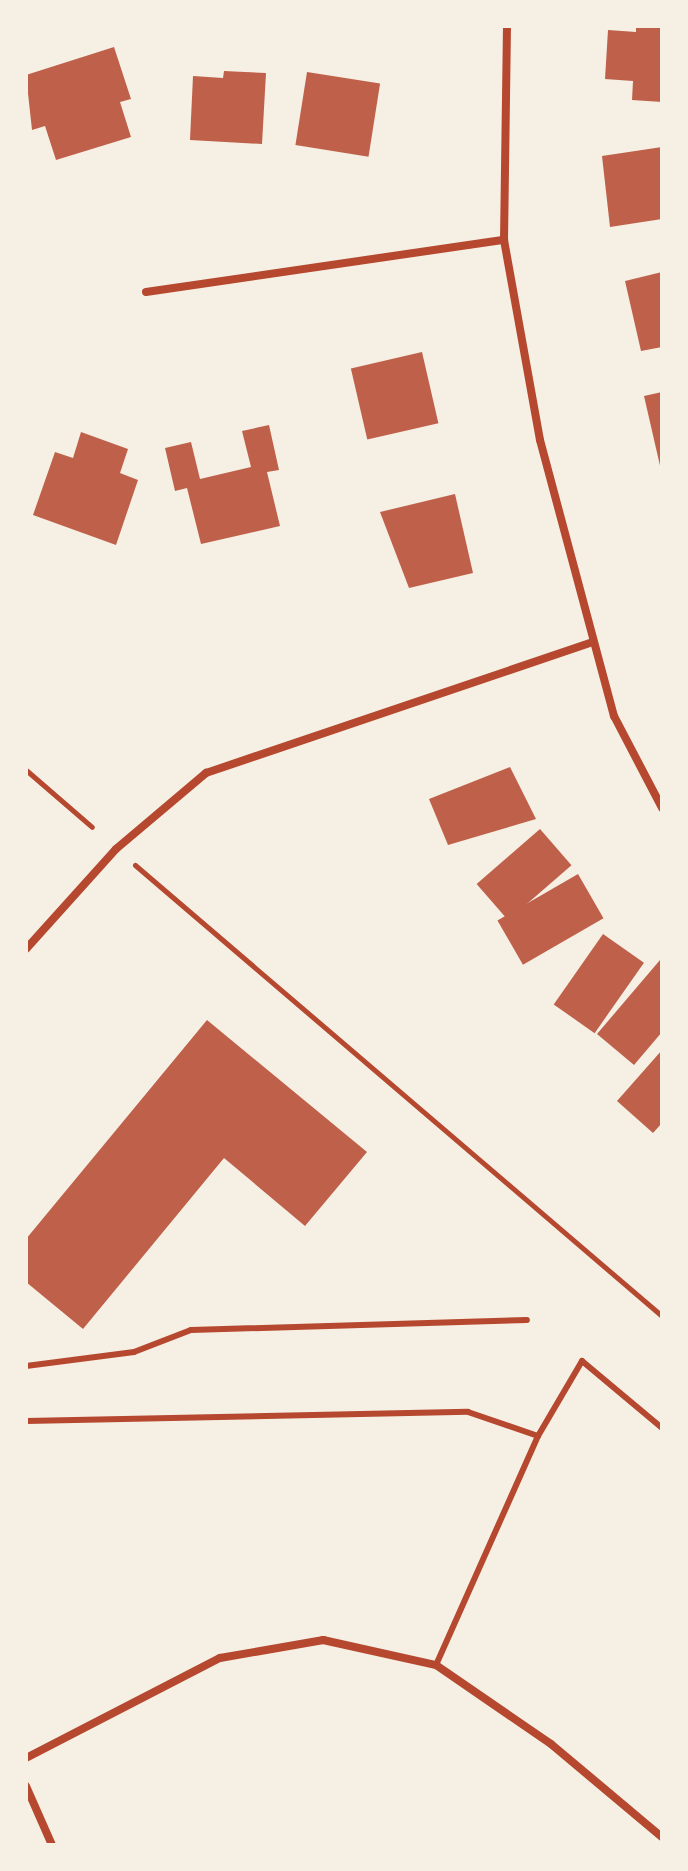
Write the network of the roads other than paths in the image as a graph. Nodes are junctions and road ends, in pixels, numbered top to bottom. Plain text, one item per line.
1 (507, 26) edge
2 (504, 240) junction
3 (146, 292) dead end
4 (591, 643) junction
5 (662, 808) edge
6 (26, 949) edge
7 (527, 1320) dead end
8 (26, 1366) edge
9 (26, 1421) edge
10 (662, 1428) edge
11 (538, 1436) junction
12 (436, 1665) junction
13 (26, 1758) edge
14 (26, 1786) edge
15 (662, 1837) edge
16 (52, 1845) edge

1 - 2 street
2 - 3 street
2 - 4 street
4 - 5 street
4 - 6 street
7 - 8 lane
9 - 11 lane
10 - 11 lane
11 - 12 lane
12 - 13 street
12 - 15 street
14 - 16 street

